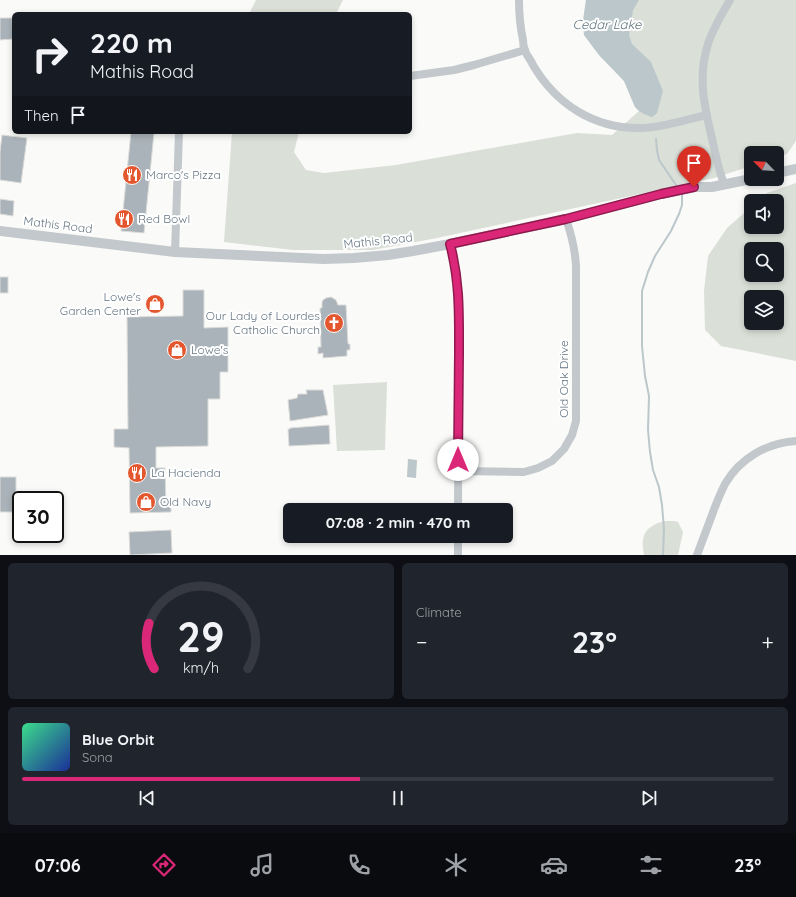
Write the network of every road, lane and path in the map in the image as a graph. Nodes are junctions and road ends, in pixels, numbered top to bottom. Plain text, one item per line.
1 (519, 0) edge
2 (730, 0) edge
3 (525, 50) junction
4 (412, 76) edge
5 (707, 115) junction
6 (179, 134) edge
7 (796, 169) edge
8 (784, 172) edge
9 (744, 180) edge
10 (724, 184) junction
11 (566, 219) junction
12 (0, 231) edge
13 (450, 244) junction
14 (175, 252) junction
15 (796, 441) edge
16 (459, 471) junction
17 (458, 503) edge
18 (458, 543) edge
19 (458, 555) edge
20 (697, 555) edge

1 - 3 street
2 - 5 street
3 - 4 street
3 - 5 street
5 - 10 street
6 - 14 street
7 - 8 street
9 - 10 street, Mathis Road
10 - 11 street, Mathis Road
11 - 13 street, Mathis Road
11 - 16 street, Old Oak Drive
12 - 14 street, Mathis Road
13 - 14 street, Mathis Road
13 - 16 street
15 - 20 street
16 - 17 street
18 - 19 street

